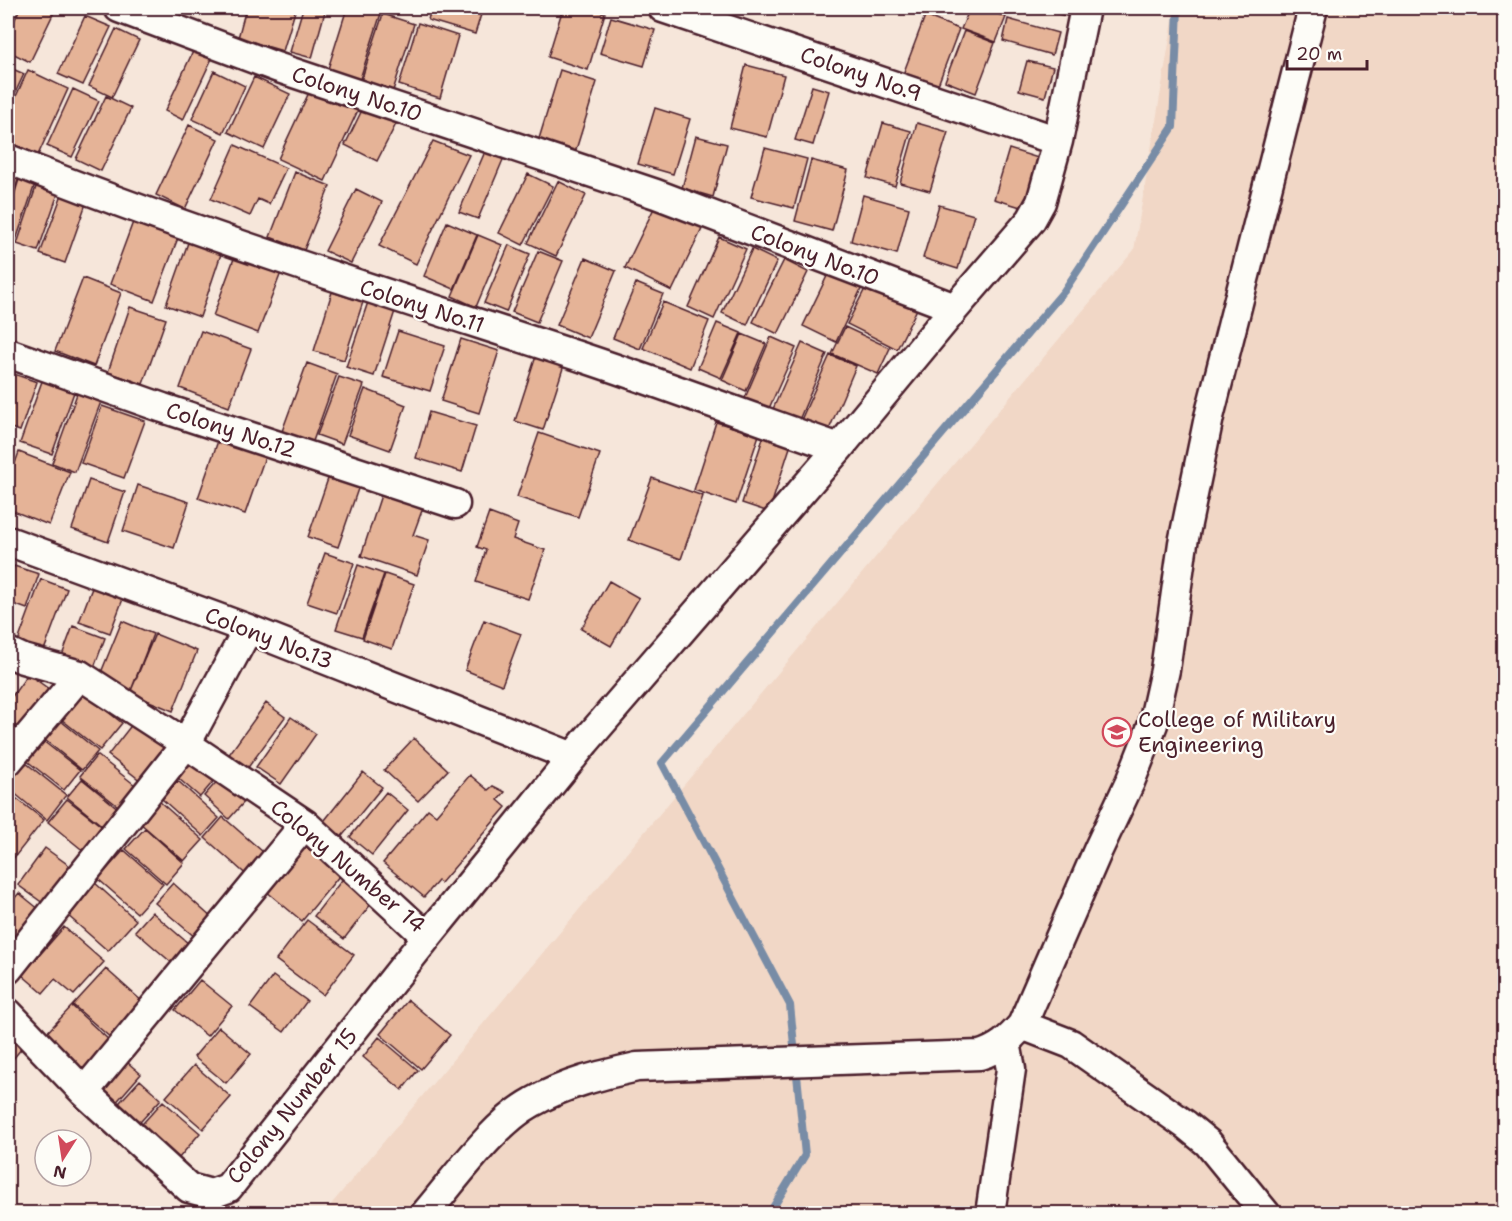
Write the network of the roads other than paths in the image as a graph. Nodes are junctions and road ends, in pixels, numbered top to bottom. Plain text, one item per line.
1 (119, 8) edge
2 (663, 8) edge
3 (1085, 8) edge
4 (1313, 8) edge
5 (1058, 141) junction
6 (8, 159) edge
7 (955, 308) junction
8 (8, 353) edge
9 (839, 448) junction
10 (455, 504) dead end
11 (8, 541) edge
12 (248, 629) junction
13 (8, 652) edge
14 (80, 675) junction
15 (186, 744) junction
16 (573, 757) junction
17 (8, 762) edge
18 (305, 824) junction
19 (427, 937) junction
20 (8, 969) edge
21 (8, 1013) edge
22 (1014, 1034) junction
23 (84, 1092) junction
24 (425, 1214) edge
25 (990, 1214) edge
26 (1266, 1214) edge

1 - 7 street, Colony No.10
2 - 5 street, Colony No.9
3 - 5 street
4 - 22 street
5 - 7 street
6 - 9 street, Colony No.11
7 - 9 street
8 - 10 street, Colony No.12
9 - 16 street
11 - 12 street, Colony No.13
12 - 15 street
12 - 16 street, Colony No.13
13 - 14 street, Colony Number 14
14 - 15 street, Colony Number 14
14 - 17 street
15 - 18 street, Colony Number 14
15 - 20 street
16 - 19 street, Colony Number 14
18 - 19 street, Colony Number 14
18 - 23 street
19 - 23 street, Colony Number 15
21 - 23 street, Colony Number 15
22 - 24 street
22 - 25 street
22 - 26 street

